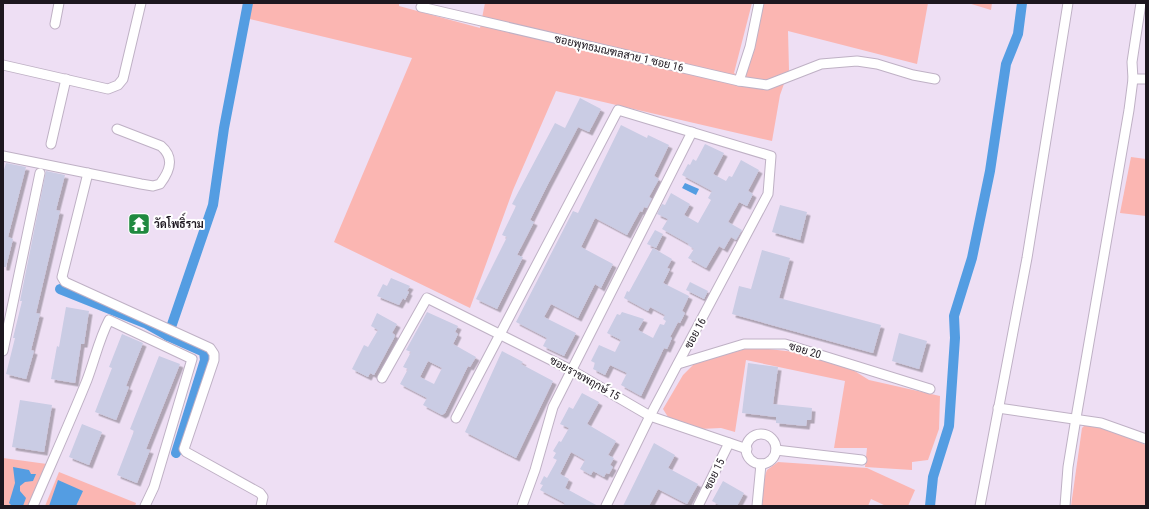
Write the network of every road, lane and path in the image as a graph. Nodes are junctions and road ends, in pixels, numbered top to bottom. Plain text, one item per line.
1 (59, 3) edge
2 (142, 3) edge
3 (759, 3) edge
4 (1068, 3) edge
5 (1141, 3) edge
6 (421, 7) dead end
7 (55, 24) dead end
8 (3, 65) edge
9 (66, 79) junction
10 (935, 79) dead end
11 (1133, 79) junction
12 (1146, 79) edge
13 (739, 81) junction
14 (117, 129) dead end
15 (692, 132) junction
16 (51, 144) dead end
17 (3, 156) edge
18 (40, 173) dead end
19 (88, 173) junction
20 (502, 334) junction
21 (3, 351) edge
22 (678, 364) junction
23 (571, 370) junction
24 (382, 378) dead end
25 (930, 389) dead end
26 (998, 408) junction
27 (650, 416) junction
28 (456, 418) dead end
29 (1076, 418) junction
30 (1146, 439) edge
31 (729, 443) junction
32 (747, 449) junction
33 (776, 450) junction
34 (862, 460) dead end
35 (761, 464) junction
36 (32, 506) edge
37 (145, 506) edge
38 (261, 506) edge
39 (522, 506) edge
40 (606, 506) edge
41 (698, 506) edge
42 (757, 506) edge
43 (980, 506) edge
44 (1065, 506) edge

1 - 7 street
2 - 9 street
3 - 13 street
4 - 26 street
5 - 11 street
6 - 13 street, ซอยพุทธมณฑลสาย 1 ซอย 16
8 - 9 street
9 - 16 street
10 - 13 street, ซอยพุทธมณฑลสาย 1 ซอย 16
11 - 12 street
11 - 29 street
14 - 19 street
15 - 20 street
15 - 22 street, ซอย 16
15 - 23 street
17 - 19 street
18 - 21 street
19 - 38 street
20 - 23 street, ซอยราชพฤกษ์ 15
20 - 24 street, ซอยราชพฤกษ์ 15
20 - 28 street
22 - 25 street, ซอย 20
22 - 27 street, ซอย 16
23 - 27 street, ซอยราชพฤกษ์ 15
23 - 39 street
26 - 29 street
26 - 43 street
27 - 31 street, ซอยราชพฤกษ์ 15
27 - 40 street, ซอย 16
29 - 30 street
29 - 44 street
31 - 32 street, ซอยราชพฤกษ์ 15
31 - 41 street, ซอย 15
32 - 33 street
32 - 35 street
33 - 34 street
33 - 35 street
35 - 42 street
36 - 37 street

